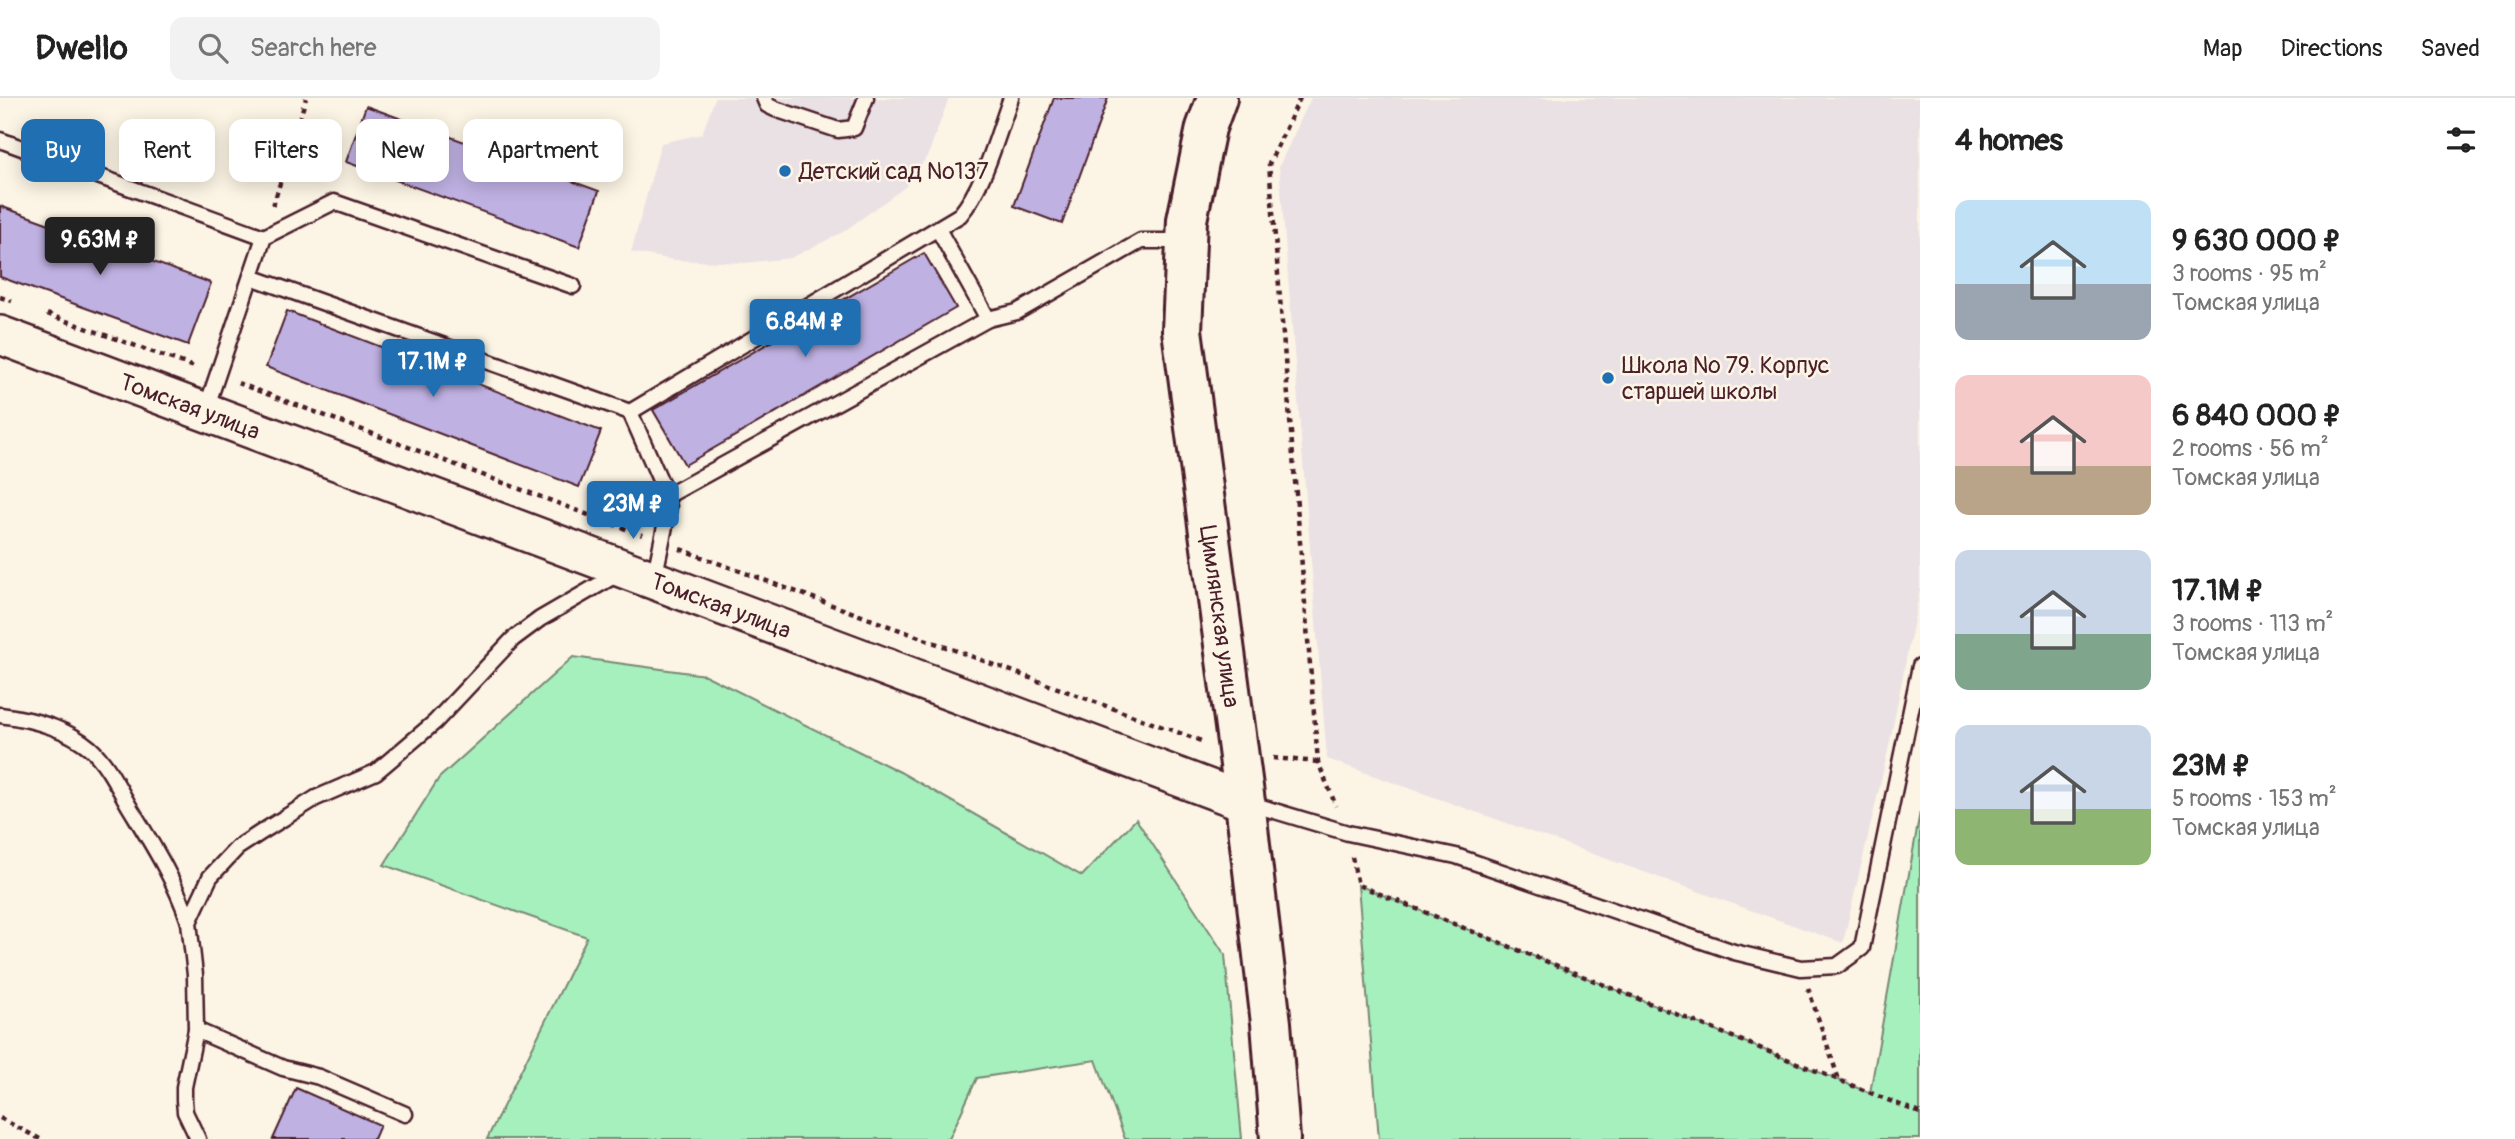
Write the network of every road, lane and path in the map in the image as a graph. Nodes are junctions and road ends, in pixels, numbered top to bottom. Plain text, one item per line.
1 (306, 98) edge
2 (764, 98) edge
3 (866, 98) edge
4 (1012, 98) edge
5 (1217, 98) edge
6 (1300, 98) edge
7 (0, 140) edge
8 (938, 229) junction
9 (264, 237) junction
10 (1185, 241) junction
11 (251, 277) junction
12 (573, 286) dead end
13 (988, 319) junction
14 (0, 335) edge
15 (205, 412) junction
16 (630, 412) junction
17 (667, 496) junction
18 (640, 575) junction
19 (1920, 666) edge
20 (0, 715) edge
21 (1245, 802) junction
22 (1348, 833) junction
23 (189, 922) junction
24 (1801, 968) junction
25 (196, 1030) junction
26 (1839, 1080) junction
27 (1920, 1113) edge
28 (405, 1114) dead end
29 (0, 1118) edge
30 (40, 1139) edge
31 (198, 1139) edge
32 (1280, 1139) edge

1 - 9 path
2 - 3 lane
4 - 8 lane
5 - 10 main road, Цимлянская улица
6 - 22 path
7 - 9 lane
8 - 13 lane
8 - 16 lane
9 - 11 lane
9 - 12 lane
10 - 13 lane
10 - 21 main road, Цимлянская улица
11 - 15 lane
11 - 16 lane
13 - 17 lane
14 - 15 street, Томская улица
15 - 18 street, Томская улица
16 - 17 lane
17 - 18 lane
18 - 21 street, Томская улица
18 - 23 lane
19 - 24 lane
20 - 23 lane
21 - 22 lane
21 - 32 main road, Цимлянская улица
22 - 24 lane
22 - 26 path
23 - 25 lane
24 - 26 path
25 - 28 lane
25 - 31 lane
26 - 27 path
29 - 30 path

